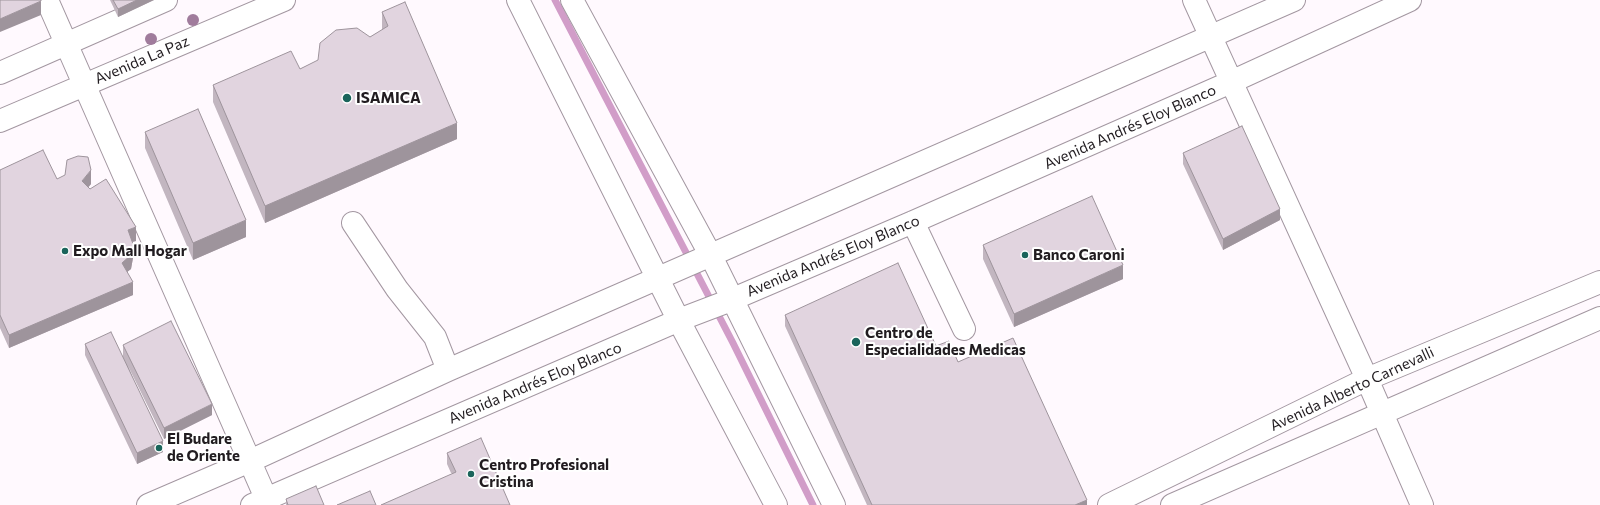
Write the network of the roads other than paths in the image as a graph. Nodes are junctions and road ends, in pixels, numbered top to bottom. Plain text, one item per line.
1 (47, 0) edge
2 (166, 0) edge
3 (284, 0) edge
4 (518, 0) edge
5 (572, 0) edge
6 (1194, 0) edge
7 (1294, 0) edge
8 (1410, 0) edge
9 (1211, 38) junction
10 (66, 43) junction
11 (0, 72) edge
12 (1231, 82) junction
13 (85, 84) junction
14 (0, 121) edge
15 (913, 222) junction
16 (353, 223) dead end
17 (707, 257) junction
18 (661, 277) junction
19 (1600, 282) edge
20 (729, 301) junction
21 (1600, 318) edge
22 (681, 320) junction
23 (964, 329) dead end
24 (448, 370) junction
25 (1367, 379) junction
26 (1382, 412) junction
27 (250, 461) junction
28 (262, 503) edge
29 (148, 505) edge
30 (776, 505) edge
31 (834, 505) edge
32 (1109, 505) edge
33 (1172, 505) edge
34 (1422, 505) edge

1 - 10 street
2 - 10 street
3 - 13 street, Avenida La Paz
4 - 18 street
5 - 17 street
6 - 9 street
7 - 9 street
8 - 12 street, Avenida Andrés Eloy Blanco
9 - 12 street
9 - 17 street
10 - 11 street
10 - 13 street
12 - 15 street, Avenida Andrés Eloy Blanco
12 - 25 street
13 - 14 street, Avenida La Paz
13 - 27 street
15 - 20 street, Avenida Andrés Eloy Blanco
15 - 23 street
16 - 24 street
17 - 18 street
17 - 20 street
18 - 22 street
18 - 24 street
19 - 25 street, Avenida Alberto Carnevalli
20 - 22 street, Avenida Andrés Eloy Blanco
20 - 31 street
21 - 26 street, Avenida Alberto Carnevalli
22 - 28 street, Avenida Andrés Eloy Blanco
22 - 30 street
24 - 27 street
25 - 26 street
25 - 32 street, Avenida Alberto Carnevalli
26 - 33 street, Avenida Alberto Carnevalli
26 - 34 street
27 - 28 street
27 - 29 street

